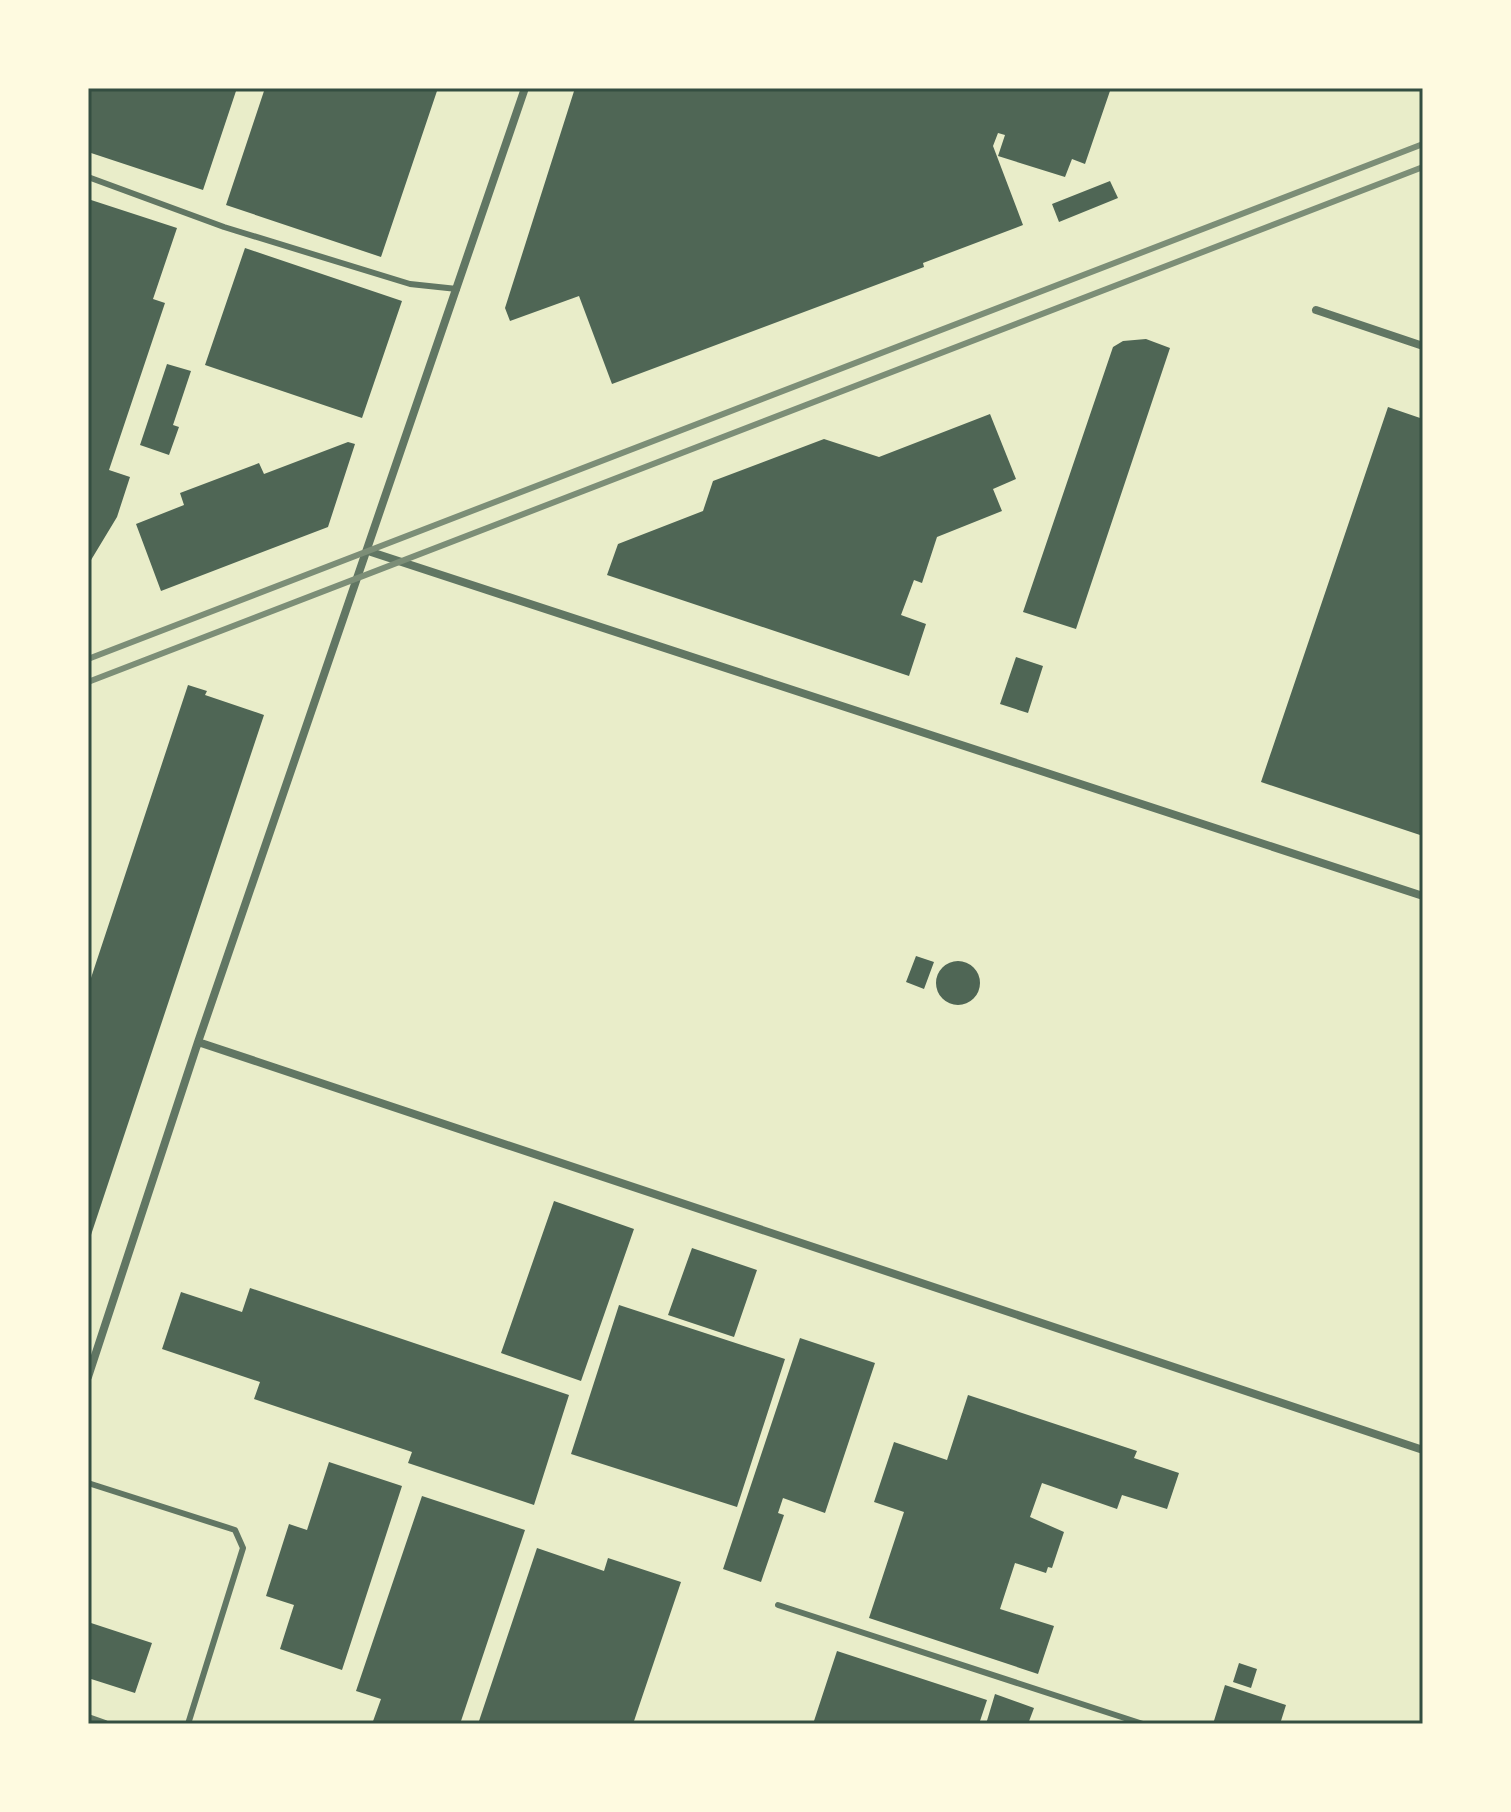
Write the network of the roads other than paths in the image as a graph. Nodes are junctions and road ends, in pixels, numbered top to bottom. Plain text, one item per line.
1 (525, 88) edge
2 (88, 177) edge
3 (457, 289) junction
4 (1316, 310) dead end
5 (1423, 346) edge
6 (368, 551) junction
7 (1423, 896) edge
8 (198, 1042) junction
9 (88, 1377) edge
10 (1423, 1450) edge
11 (88, 1483) edge
12 (778, 1605) dead end
13 (88, 1718) edge
14 (105, 1724) edge
15 (188, 1724) edge
16 (1143, 1724) edge

1 - 3 street
2 - 3 lane
3 - 6 street
4 - 5 street
6 - 7 street
6 - 8 street
8 - 9 street
8 - 10 street
11 - 15 lane
12 - 16 lane
13 - 14 street

